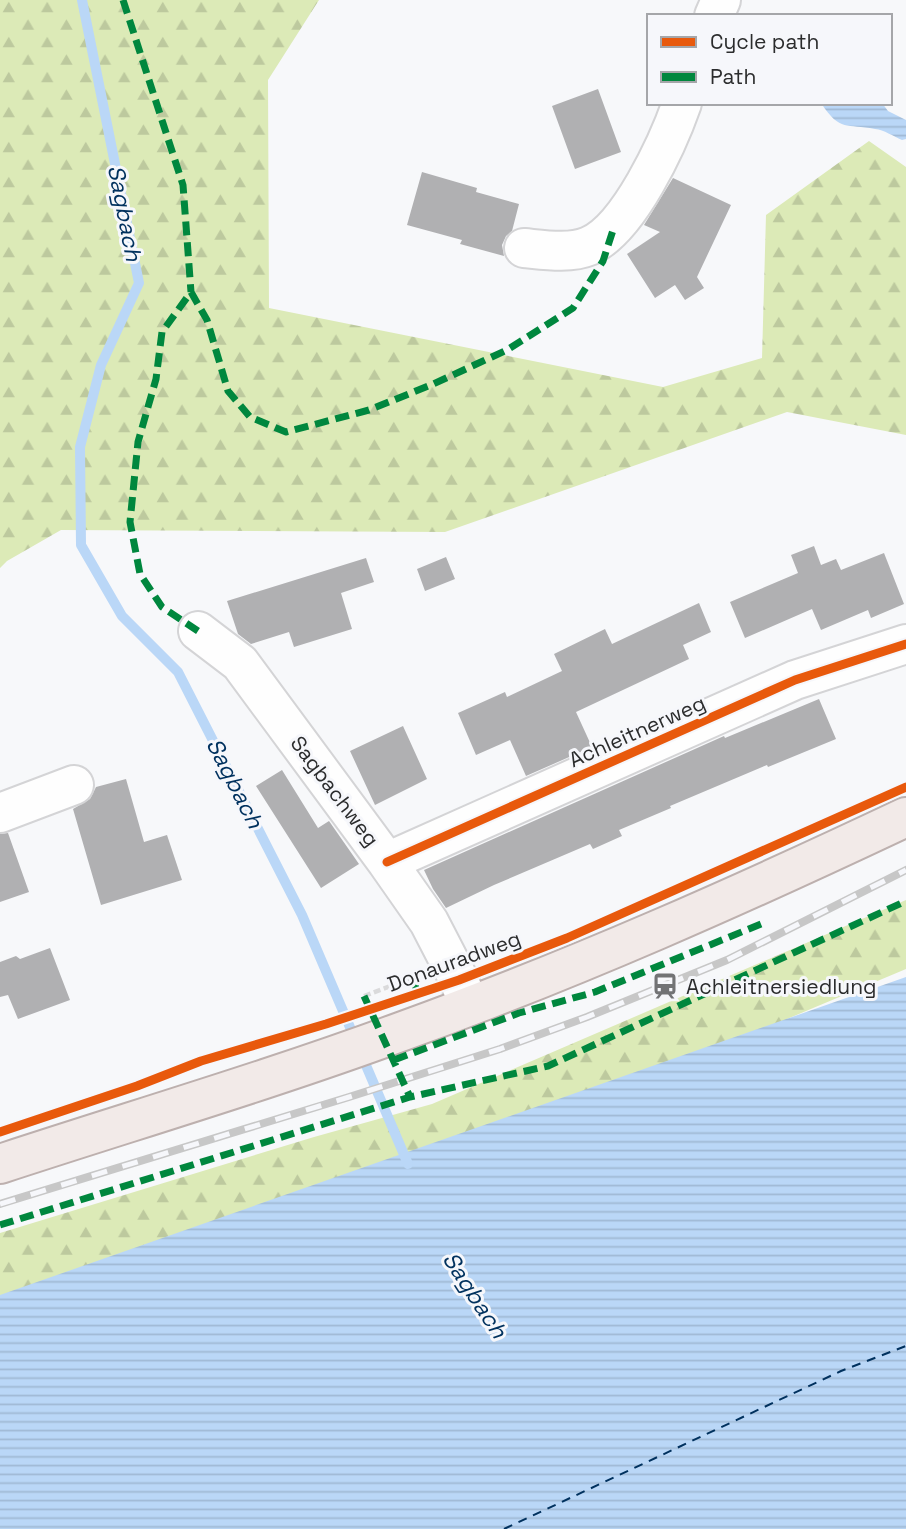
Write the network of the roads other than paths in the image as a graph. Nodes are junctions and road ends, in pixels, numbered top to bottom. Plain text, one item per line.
1 (681, 105) edge
2 (524, 248) dead end
3 (198, 631) dead end
4 (906, 644) edge
5 (74, 785) dead end
6 (0, 813) edge
7 (906, 817) edge
8 (387, 862) junction
9 (469, 1006) junction
10 (0, 1164) edge

1 - 2 street
3 - 8 street, Sagbachweg
4 - 8 street, Achleitnerweg
5 - 6 street
7 - 9 main road
8 - 9 street, Sagbachweg
9 - 10 main road

